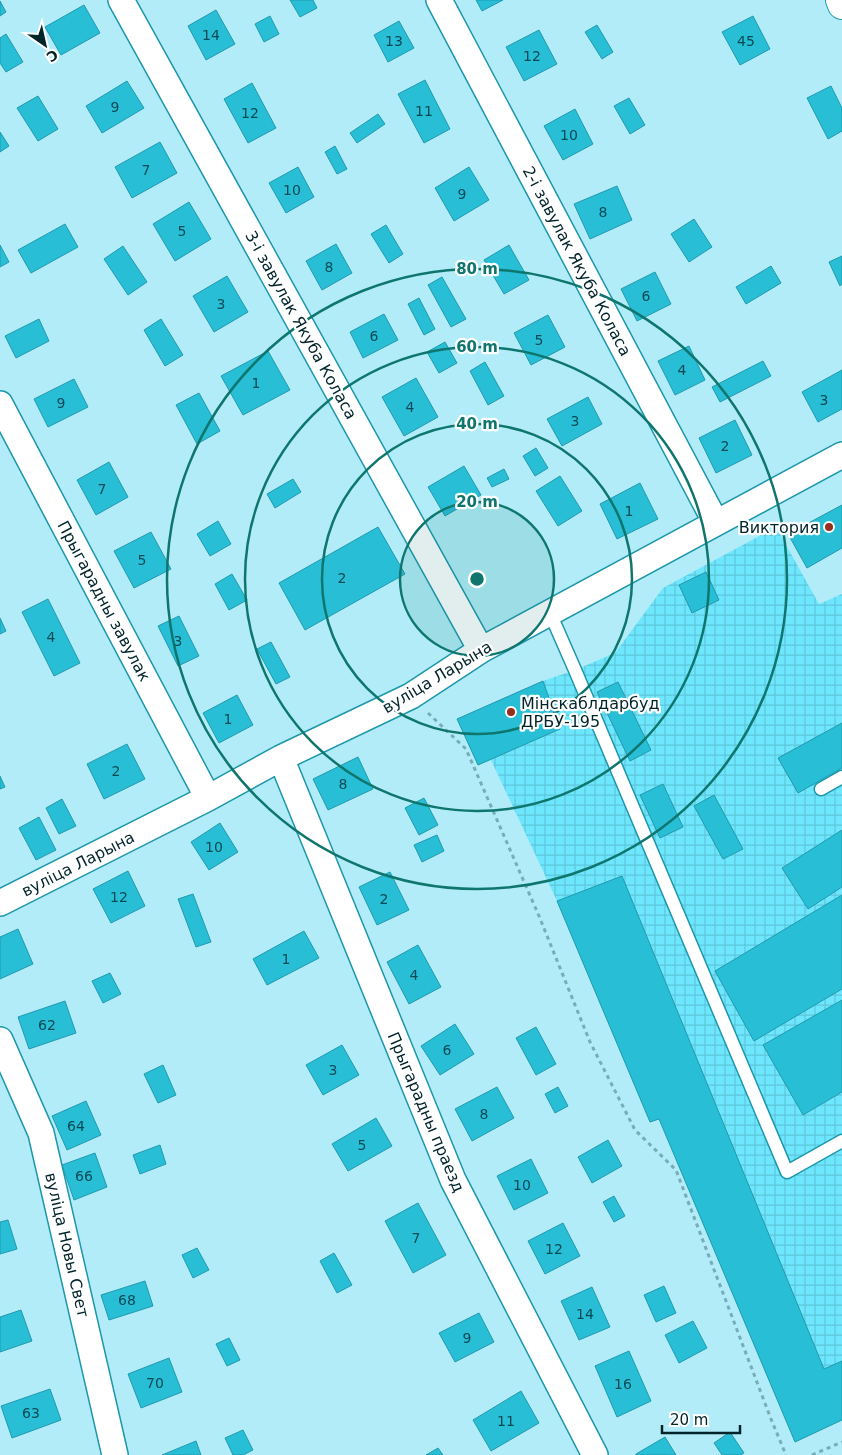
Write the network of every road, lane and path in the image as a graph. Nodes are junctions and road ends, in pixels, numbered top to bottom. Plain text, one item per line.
1 (122, 0) edge
2 (439, 0) edge
3 (840, 0) edge
4 (842, 5) edge
5 (0, 404) edge
6 (842, 455) edge
7 (716, 523) junction
8 (550, 613) junction
9 (481, 650) junction
10 (411, 696) junction
11 (281, 758) junction
12 (842, 777) edge
13 (821, 789) dead end
14 (208, 798) junction
15 (0, 903) edge
16 (0, 1040) edge
17 (842, 1140) edge
18 (842, 1442) edge
19 (115, 1455) edge
20 (596, 1455) edge
21 (786, 1455) edge
22 (812, 1455) edge

1 - 9 street, 3-і завулак Якуба Коласа
2 - 7 street, 2-і завулак Якуба Коласа
3 - 4 street
5 - 14 street, Прыгарадны завулак
6 - 7 street, вуліца Ларына
7 - 8 street, вуліца Ларына
8 - 9 street, вуліца Ларына
8 - 17 lane
9 - 10 street, вуліца Ларына
10 - 11 street, вуліца Ларына
10 - 21 path
11 - 14 street, вуліца Ларына
11 - 20 street, Прыгарадны праезд
12 - 13 lane
14 - 15 street, вуліца Ларына
16 - 19 street, вуліца Новы Свет
18 - 22 path

